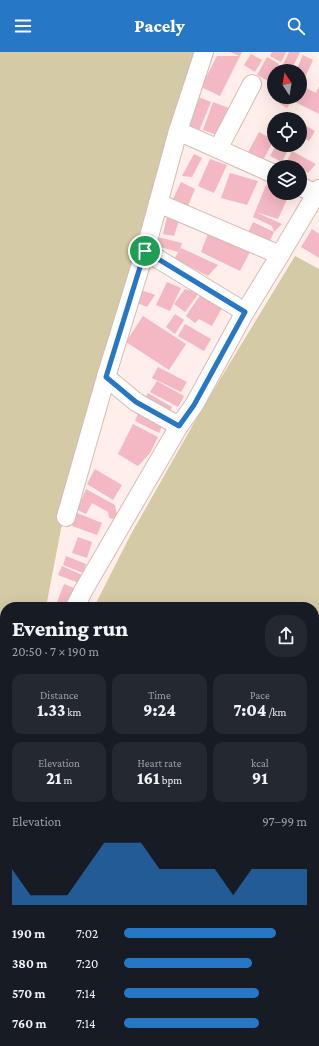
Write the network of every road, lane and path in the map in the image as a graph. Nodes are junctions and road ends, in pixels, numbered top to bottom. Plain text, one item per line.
1 (204, 52) edge
2 (252, 84) dead end
3 (178, 131) junction
4 (218, 149) junction
5 (267, 171) edge
6 (307, 188) edge
7 (318, 191) edge
8 (158, 203) junction
9 (145, 251) junction
10 (280, 255) junction
11 (245, 312) junction
12 (106, 377) junction
13 (179, 426) junction
14 (66, 517) dead end
15 (78, 602) edge

1 - 3 street
2 - 4 street
3 - 4 street
3 - 8 street
4 - 5 street
6 - 7 street
7 - 10 street
8 - 9 street
8 - 10 street
9 - 11 street
9 - 12 street
10 - 11 street
11 - 13 street
12 - 13 street
12 - 14 street
13 - 15 street

